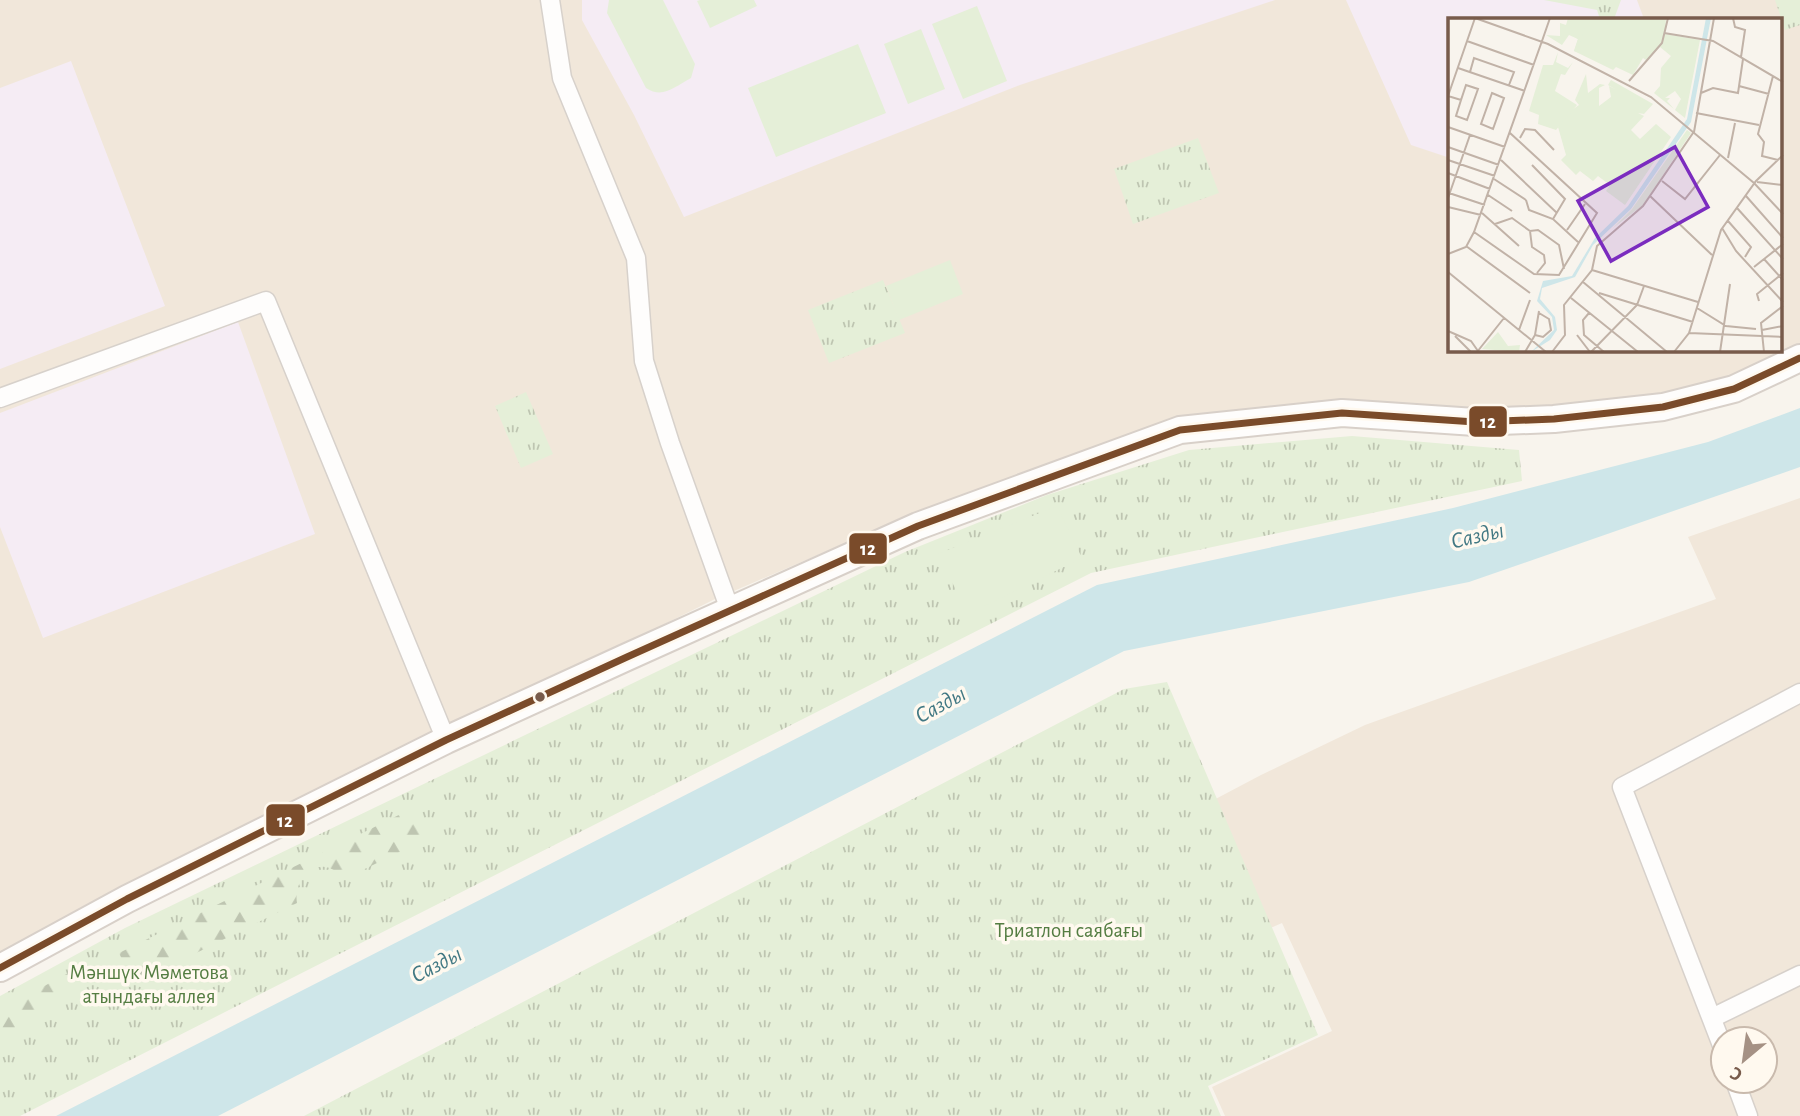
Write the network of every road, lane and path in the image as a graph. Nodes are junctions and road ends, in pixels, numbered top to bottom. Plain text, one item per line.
1 (550, 0) edge
2 (1800, 358) edge
3 (0, 398) edge
4 (730, 610) junction
5 (1800, 693) edge
6 (446, 740) junction
7 (0, 968) edge
8 (1800, 975) edge
9 (1712, 1018) junction
10 (1715, 1025) edge
11 (1740, 1095) edge
12 (1748, 1116) edge

1 - 4 street
2 - 4 street
3 - 6 street
4 - 6 street
5 - 9 street
6 - 7 street
8 - 9 street
9 - 10 street
11 - 12 street

